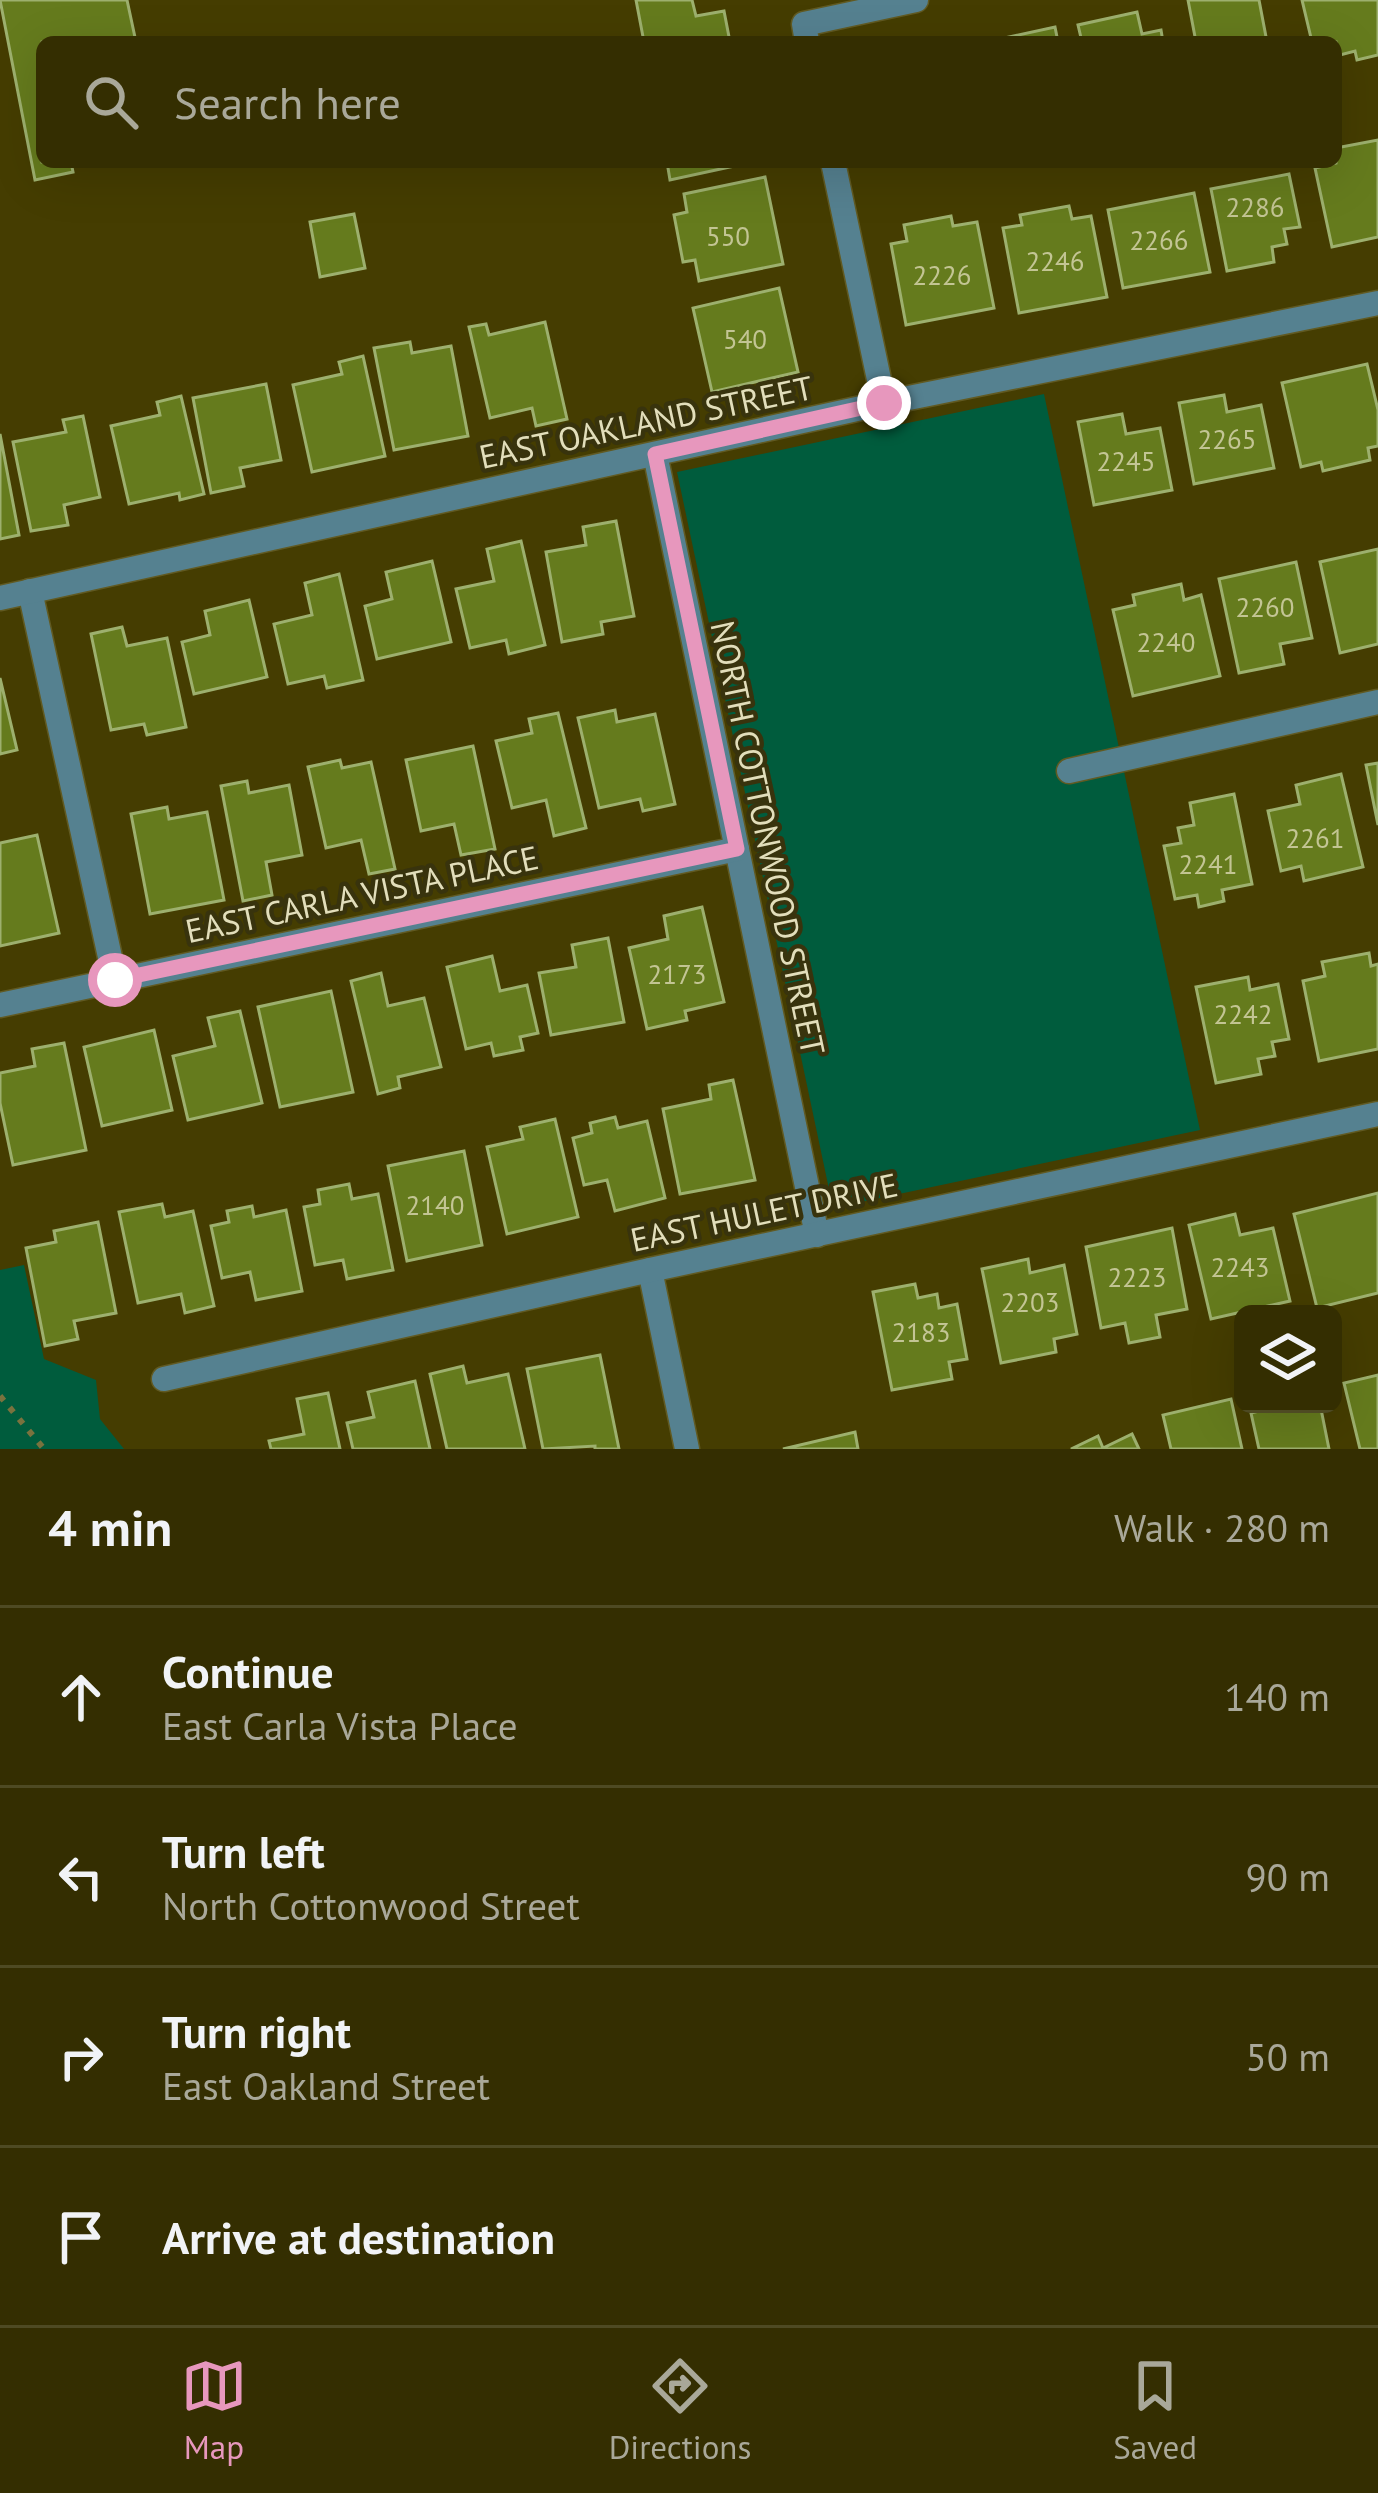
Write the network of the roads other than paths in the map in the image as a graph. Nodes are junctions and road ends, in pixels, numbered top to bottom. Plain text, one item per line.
1 (916, 0) edge
2 (806, 33) edge
3 (834, 168) edge
4 (1378, 303) edge
5 (884, 403) junction
6 (655, 454) junction
7 (30, 591) junction
8 (0, 598) edge
9 (1378, 702) edge
10 (1069, 771) dead end
11 (737, 849) junction
12 (115, 980) junction
13 (0, 1005) edge
14 (1378, 1114) edge
15 (817, 1235) junction
16 (650, 1270) junction
17 (164, 1379) dead end
18 (687, 1449) edge

1 - 2 street
3 - 5 street
4 - 5 street, EAST OAKLAND STREET
5 - 6 street, EAST OAKLAND STREET
6 - 7 street, EAST OAKLAND STREET
6 - 11 street, NORTH COTTONWOOD STREET
7 - 8 street, EAST OAKLAND STREET
7 - 12 street
9 - 10 street
11 - 12 street, EAST CARLA VISTA PLACE
11 - 15 street, NORTH COTTONWOOD STREET
12 - 13 street, EAST CARLA VISTA PLACE
14 - 15 street, EAST HULET DRIVE
15 - 16 street, EAST HULET DRIVE
16 - 17 street, EAST HULET DRIVE
16 - 18 street

